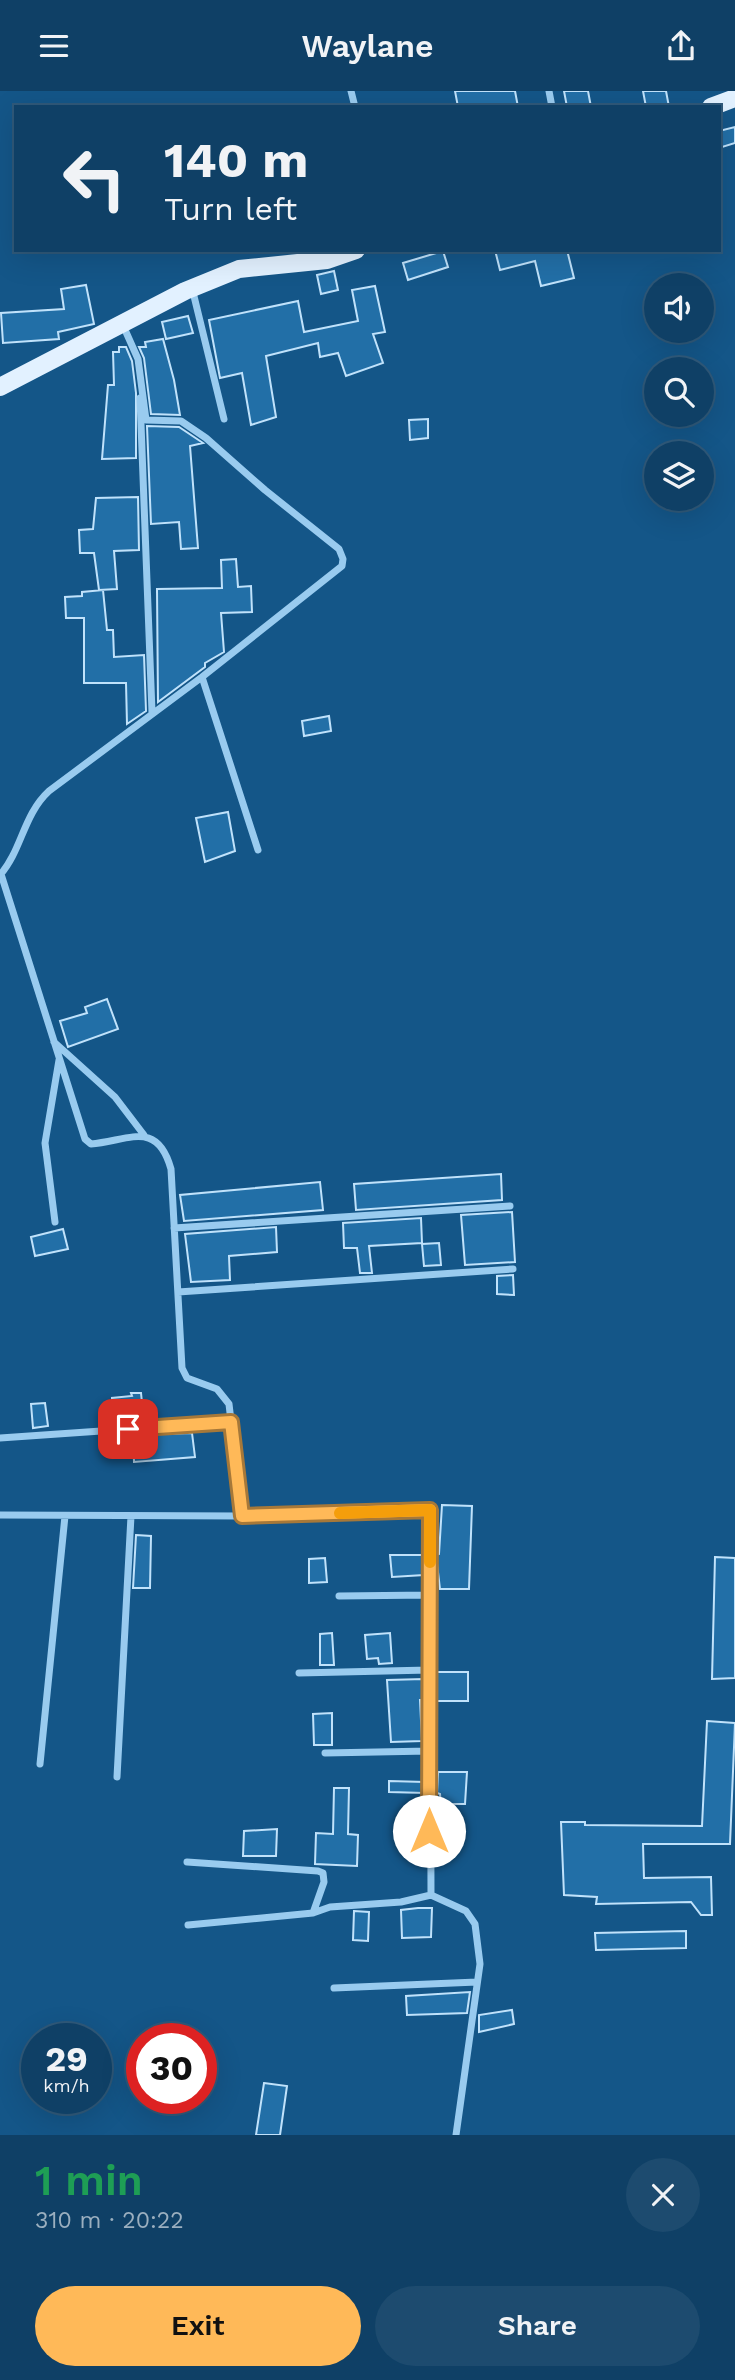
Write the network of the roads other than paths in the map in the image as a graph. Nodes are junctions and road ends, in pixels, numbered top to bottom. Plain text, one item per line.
1 (350, 252) edge
2 (192, 288) junction
3 (122, 323) junction
4 (138, 359) junction
5 (0, 387) edge
6 (224, 419) dead end
7 (202, 677) junction
8 (152, 712) junction
9 (258, 851) dead end
10 (0, 874) edge
11 (54, 1042) junction
12 (59, 1060) junction
13 (144, 1135) junction
14 (510, 1206) dead end
15 (55, 1222) dead end
16 (174, 1228) junction
17 (513, 1269) dead end
18 (178, 1292) junction
19 (231, 1422) junction
20 (0, 1438) edge
21 (0, 1515) edge
22 (65, 1515) junction
23 (131, 1515) junction
24 (242, 1516) junction
25 (430, 1595) junction
26 (338, 1596) dead end
27 (429, 1670) junction
28 (299, 1673) dead end
29 (429, 1751) junction
30 (325, 1753) dead end
31 (40, 1763) dead end
32 (117, 1777) dead end
33 (187, 1862) dead end
34 (430, 1895) junction
35 (313, 1913) junction
36 (188, 1925) dead end
37 (477, 1982) junction
38 (334, 1989) dead end
39 (456, 2135) edge

1 - 2 main road
2 - 3 main road
2 - 6 street
3 - 4 street
3 - 5 main road
4 - 7 street
4 - 8 street
7 - 8 street
7 - 9 street
8 - 10 street
10 - 11 street
11 - 12 street
11 - 13 street
12 - 13 street
12 - 15 street
13 - 16 street
14 - 16 street
16 - 18 street
17 - 18 street
18 - 19 street
19 - 20 street
19 - 24 street
21 - 22 street
22 - 23 street
22 - 31 street
23 - 24 street
23 - 32 street
24 - 25 street
25 - 26 street
25 - 27 street
27 - 28 street
27 - 29 street
29 - 30 street
29 - 34 street
33 - 35 street
34 - 35 street
34 - 37 street
35 - 36 street
37 - 38 street
37 - 39 street

